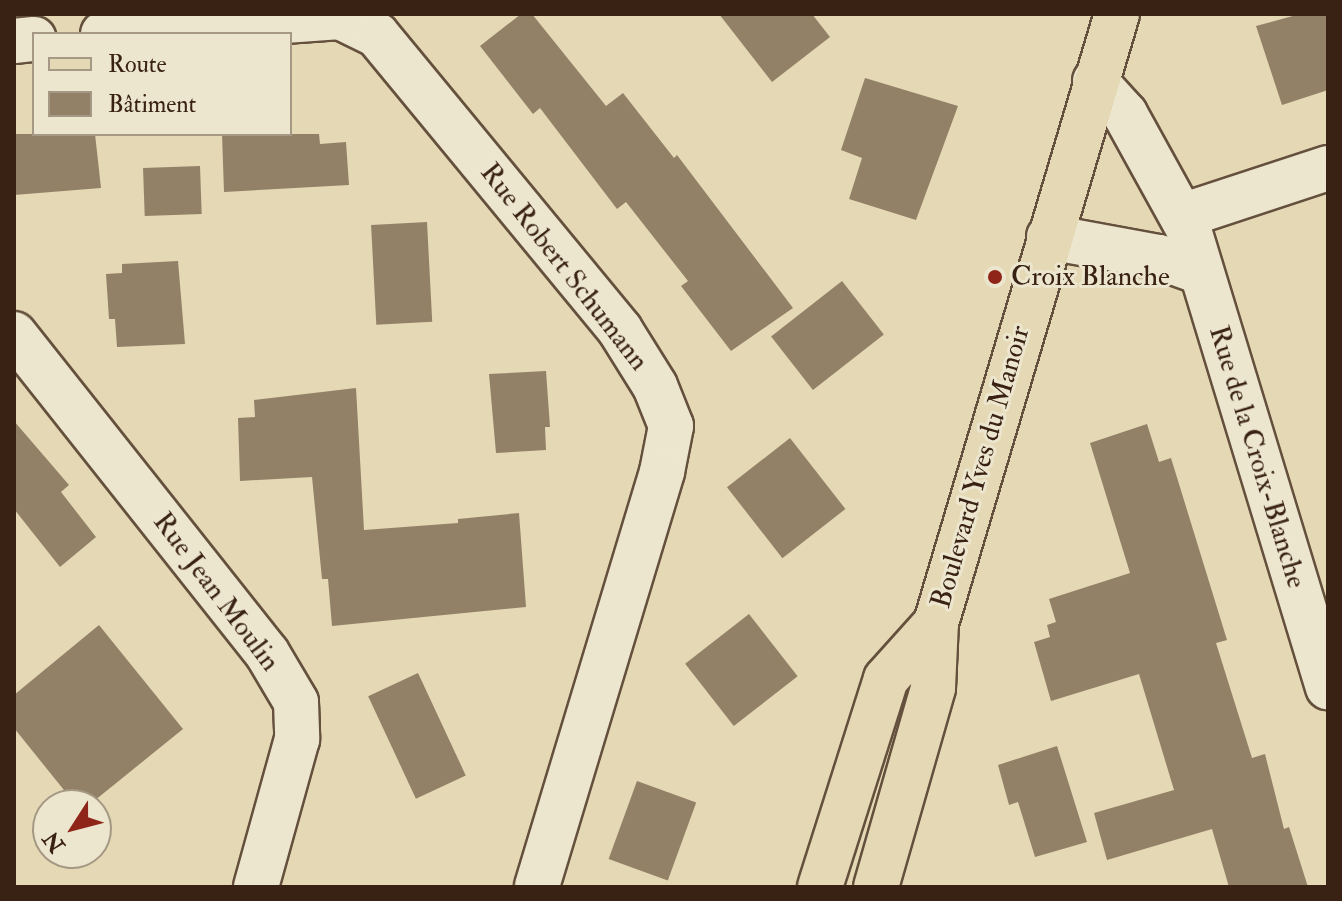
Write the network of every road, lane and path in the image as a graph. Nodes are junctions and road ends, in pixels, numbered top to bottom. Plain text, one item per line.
1 (1117, 14) edge
2 (131, 32) edge
3 (1095, 81) junction
4 (1328, 168) edge
5 (1182, 216) junction
6 (1049, 237) junction
7 (1201, 272) junction
8 (14, 334) edge
9 (936, 623) junction
10 (1324, 664) edge
11 (256, 887) edge
12 (537, 887) edge
13 (820, 887) edge
14 (876, 887) edge

1 - 3 main road
2 - 12 street, Rue Robert Schumann
3 - 5 street, Rue de la Croix-Blanche
3 - 6 main road, Boulevard Yves du Manoir
4 - 5 street
5 - 7 street, Rue de la Croix-Blanche
6 - 7 street
6 - 9 main road, Boulevard Yves du Manoir
7 - 10 street, Rue de la Croix-Blanche
8 - 11 street, Rue Jean Moulin
9 - 13 main road, Boulevard Yves du Manoir
9 - 14 main road, Boulevard Yves du Manoir

